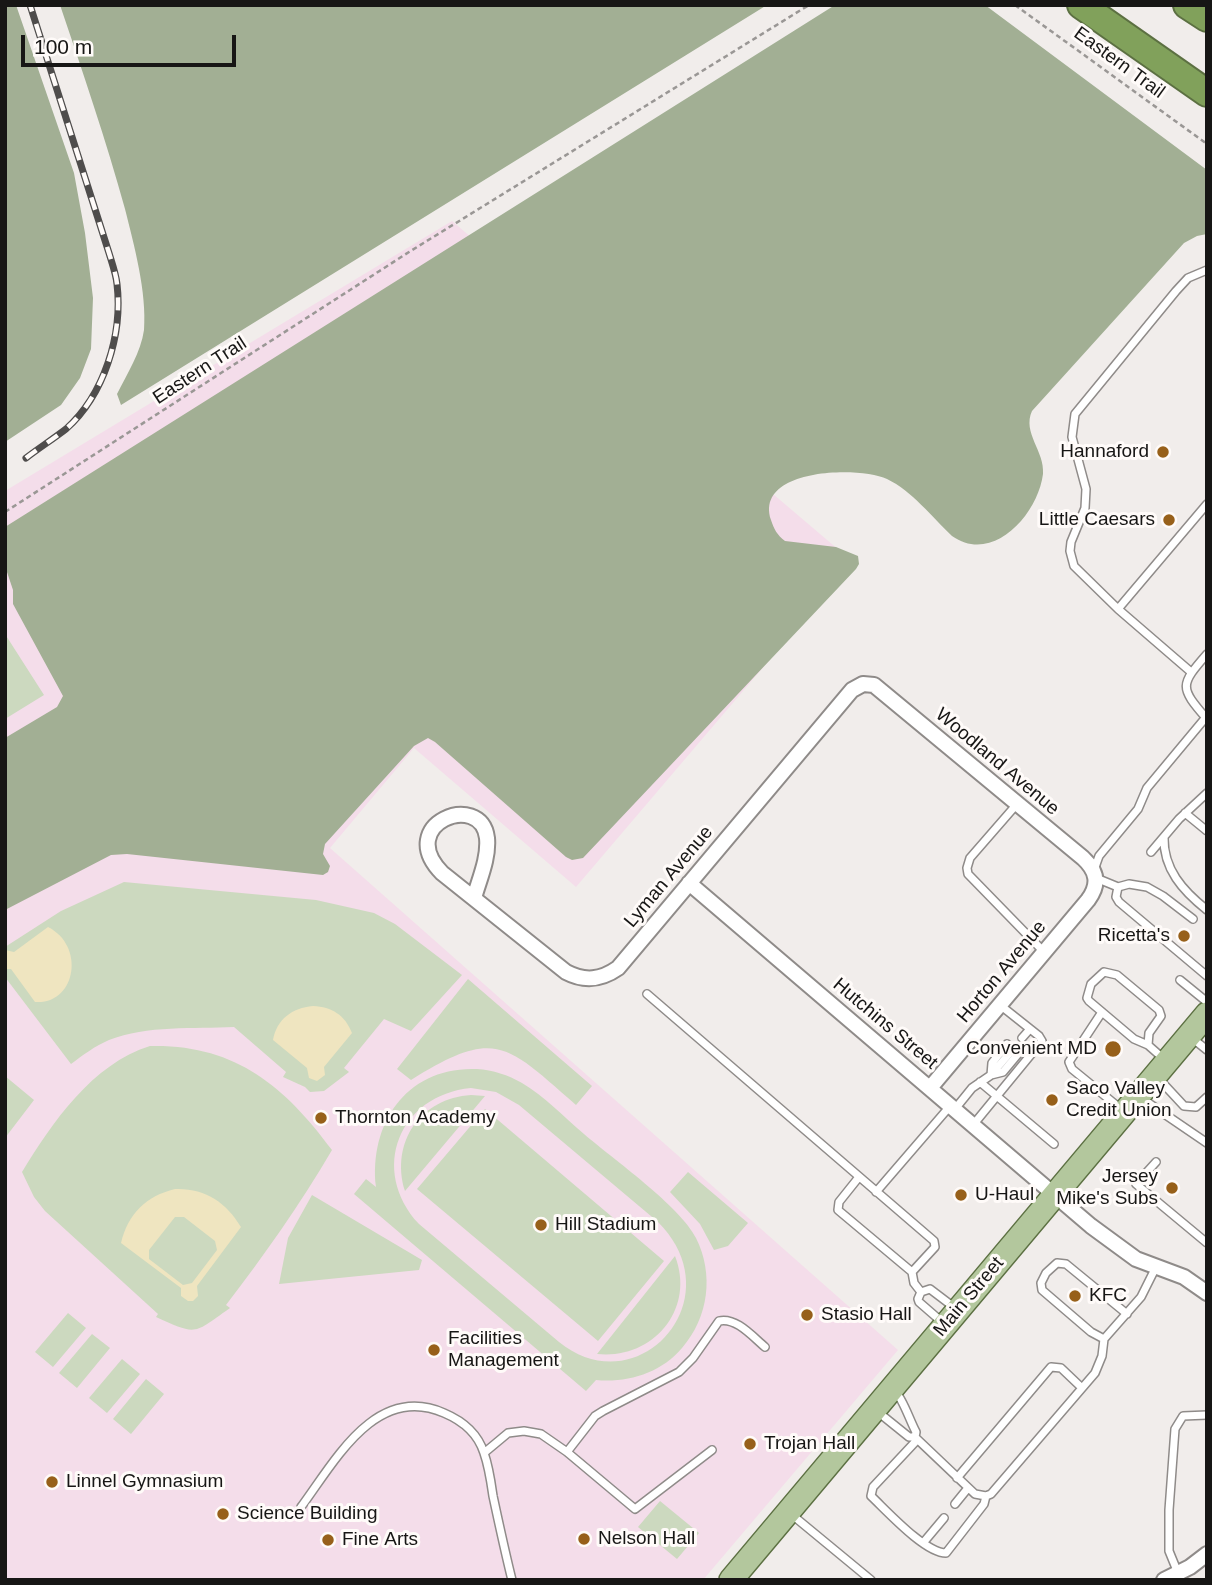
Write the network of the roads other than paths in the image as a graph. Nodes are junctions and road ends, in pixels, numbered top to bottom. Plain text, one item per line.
1 (1081, 5) edge
2 (1187, 5) edge
3 (1207, 18) edge
4 (1207, 93) edge
5 (1207, 270) edge
6 (1207, 504) edge
7 (1118, 609) junction
8 (1207, 654) edge
9 (1191, 672) junction
10 (866, 684) joint
11 (1207, 718) edge
12 (1207, 793) edge
13 (1017, 803) junction
14 (1185, 813) junction
15 (1207, 831) edge
16 (1164, 837) junction
17 (1151, 852) dead end
18 (1095, 875) junction
19 (689, 883) junction
20 (1118, 887) junction
21 (474, 898) junction
22 (1207, 909) edge
23 (1193, 919) dead end
24 (1044, 952) junction
25 (1207, 976) edge
26 (1180, 980) dead end
27 (647, 994) dead end
28 (1000, 1004) junction
29 (1102, 1012) junction
30 (1206, 1012) edge
31 (1030, 1029) junction
32 (1189, 1035) junction
33 (1147, 1045) junction
34 (1207, 1050) edge
35 (1161, 1068) junction
36 (991, 1076) junction
37 (980, 1083) junction
38 (930, 1088) junction
39 (997, 1096) junction
40 (1207, 1097) edge
41 (1131, 1104) junction
42 (953, 1107) junction
43 (974, 1125) junction
44 (1207, 1143) edge
45 (1054, 1144) dead end
46 (1156, 1162) dead end
47 (859, 1177) junction
48 (876, 1192) junction
49 (1055, 1195) junction
50 (1207, 1243) edge
51 (1156, 1267) junction
52 (912, 1272) junction
53 (921, 1292) junction
54 (1207, 1293) edge
55 (1127, 1314) junction
56 (951, 1317) junction
57 (1104, 1339) junction
58 (765, 1346) dead end
59 (892, 1388) junction
60 (1082, 1388) junction
61 (875, 1409) junction
62 (1207, 1415) edge
63 (916, 1439) junction
64 (712, 1450) dead end
65 (567, 1452) junction
66 (484, 1453) junction
67 (957, 1478) junction
68 (968, 1488) junction
69 (986, 1496) junction
70 (955, 1504) dead end
71 (301, 1507) dead end
72 (788, 1512) junction
73 (944, 1518) dead end
74 (923, 1543) junction
75 (1207, 1554) edge
76 (740, 1576) edge
77 (1171, 1577) edge
78 (512, 1580) edge
79 (871, 1580) edge

1 - 4 highway
2 - 3 highway
5 - 7 lane
6 - 7 lane
7 - 9 lane
8 - 9 lane
9 - 11 lane
10 - 13 street, Woodland Avenue
10 - 19 street, Lyman Avenue
11 - 18 lane
12 - 14 lane
13 - 18 street, Woodland Avenue
13 - 24 lane
14 - 15 lane
14 - 16 lane
16 - 17 lane
16 - 22 lane
18 - 20 lane
18 - 24 street, Horton Avenue
19 - 21 street, Lyman Avenue
19 - 38 street, Hutchins Street
20 - 23 lane
20 - 25 lane
21 - 21 street, Lyman Avenue
24 - 28 street, Horton Avenue
26 - 30 lane
27 - 47 lane
28 - 31 lane
28 - 38 street, Horton Avenue
29 - 33 lane
29 - 33 lane
29 - 41 lane
30 - 32 main road, Main Street
31 - 31 lane
31 - 39 lane
32 - 34 lane
32 - 35 main road, Main Street
33 - 35 lane
35 - 40 lane
35 - 41 main road, Main Street
36 - 36 lane
36 - 37 lane
37 - 39 lane
37 - 42 lane
38 - 42 street, Hutchins Street
39 - 43 lane
39 - 45 lane
41 - 44 lane
41 - 49 main road, Main Street
42 - 43 street, Hutchins Street
42 - 48 lane
43 - 49 street, Hutchins Street
46 - 50 lane
47 - 48 lane
47 - 52 lane
48 - 52 lane
49 - 51 street, Hutchins Street
49 - 56 main road, Main Street
51 - 54 street, Hutchins Street
51 - 55 lane
52 - 53 lane
53 - 56 lane
53 - 56 lane
55 - 57 lane
55 - 57 lane
56 - 59 main road, Main Street
57 - 60 lane
58 - 65 lane
59 - 61 main road, Main Street
59 - 63 lane
60 - 67 lane
60 - 69 lane
61 - 63 lane
61 - 72 main road, Main Street
62 - 77 lane
63 - 67 lane
63 - 74 lane
64 - 65 lane
65 - 66 lane
66 - 71 lane
66 - 78 lane
67 - 68 lane
68 - 69 lane
68 - 70 lane
69 - 74 lane
72 - 76 main road, Main Street
72 - 79 lane
73 - 74 lane
75 - 77 street

